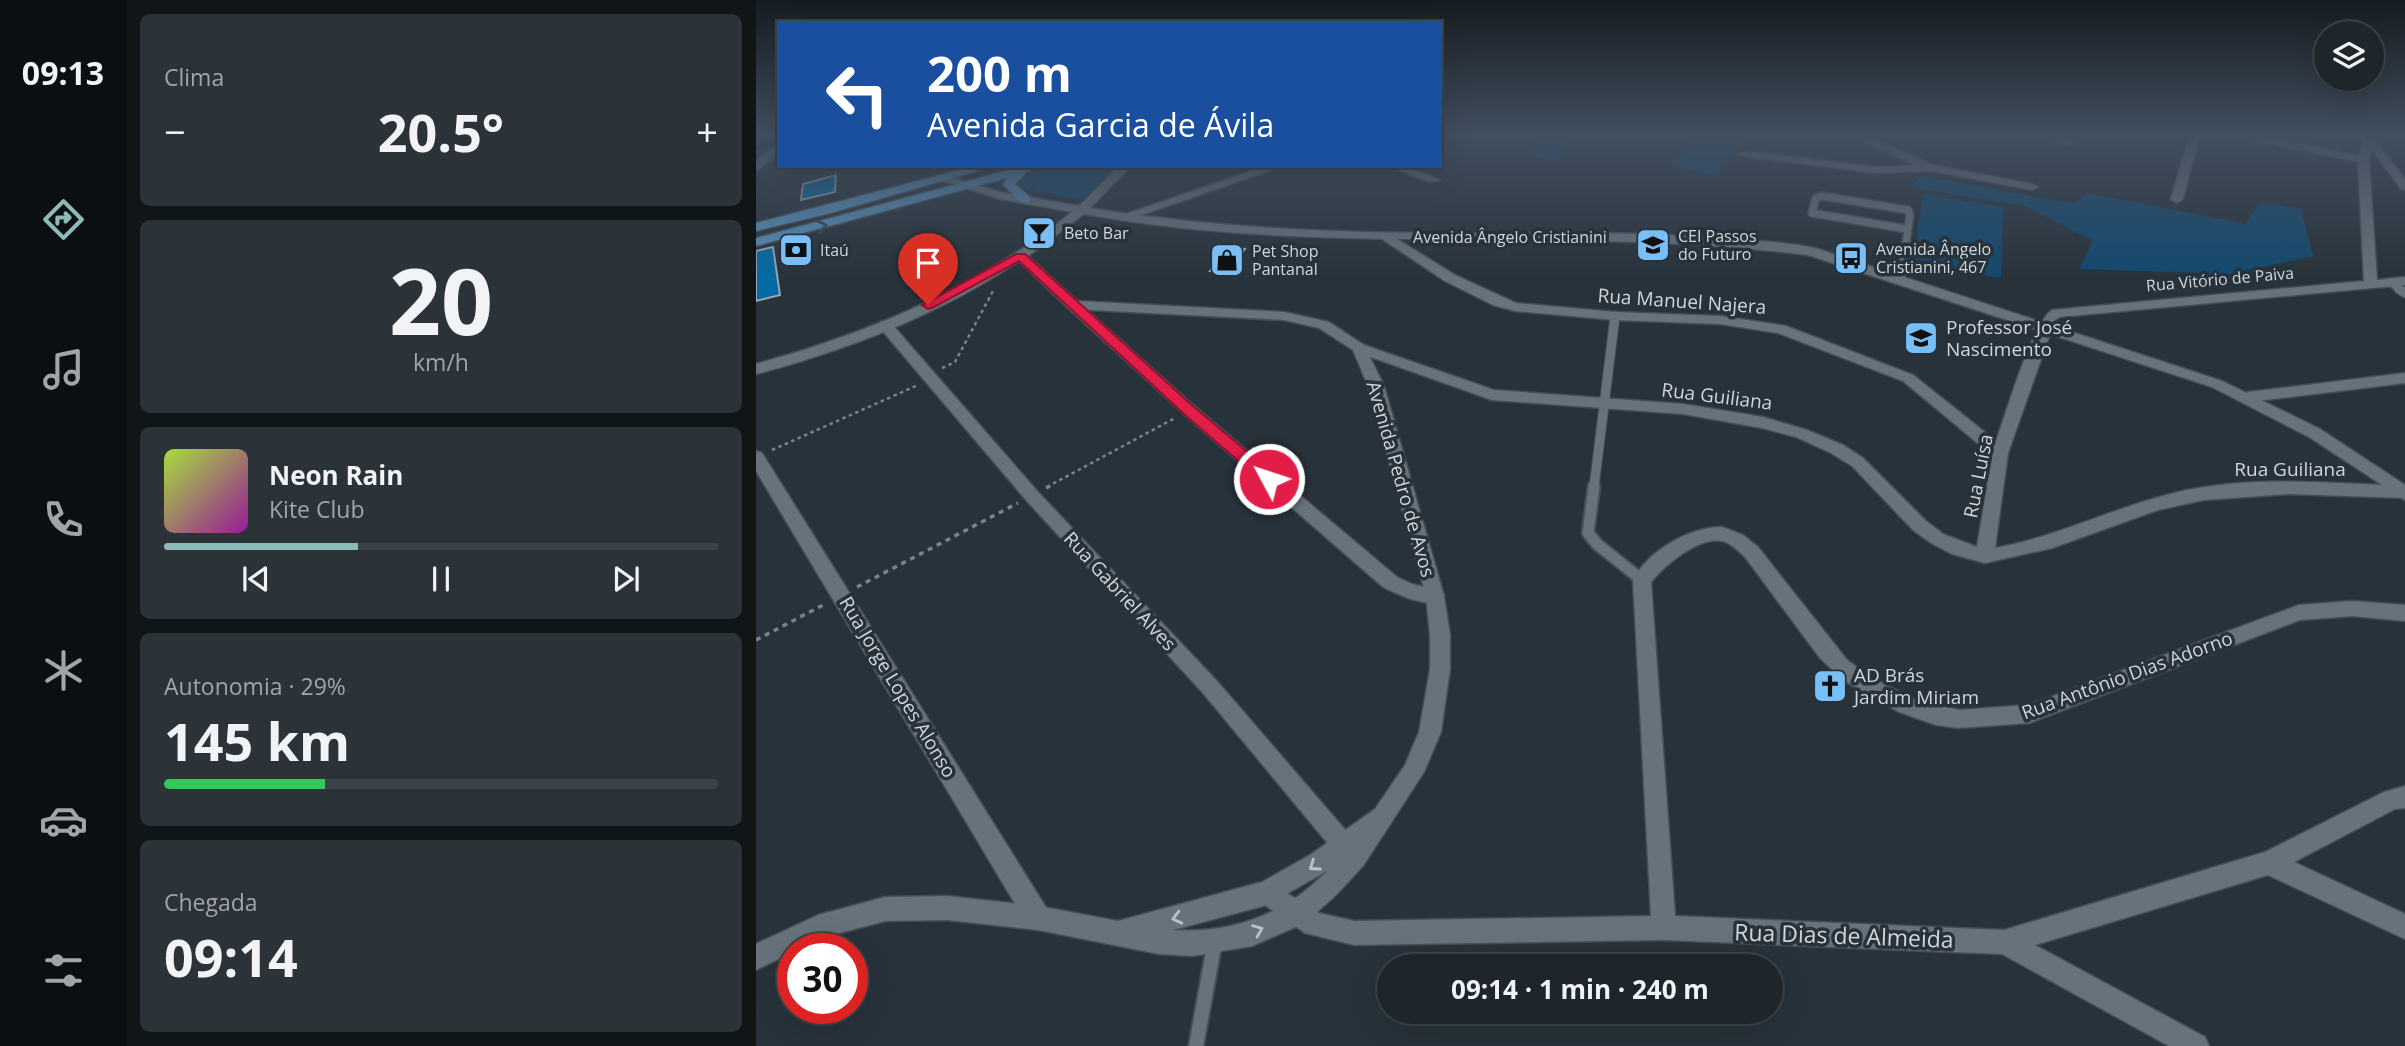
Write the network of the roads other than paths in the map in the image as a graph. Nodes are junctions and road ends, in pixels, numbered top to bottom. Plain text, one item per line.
1 (936, 182) edge
2 (953, 182) edge
3 (983, 182) edge
4 (1010, 182) edge
5 (1110, 182) edge
6 (1230, 182) edge
7 (2005, 182) edge
8 (2182, 182) edge
9 (2364, 182) edge
10 (965, 187) junction
11 (2032, 187) dead end
12 (2177, 199) dead end
13 (1025, 200) junction
14 (1082, 210) junction
15 (1123, 217) junction
16 (756, 227) edge
17 (1907, 229) junction
18 (1385, 237) junction
19 (756, 242) edge
20 (1020, 256) junction
21 (1901, 279) junction
22 (2405, 281) edge
23 (2390, 282) junction
24 (2371, 283) junction
25 (2405, 293) edge
26 (1073, 305) junction
27 (1615, 316) junction
28 (885, 325) junction
29 (2045, 327) junction
30 (1359, 348) junction
31 (756, 369) edge
32 (2405, 378) edge
33 (2248, 397) junction
34 (1603, 405) junction
35 (2000, 453) junction
36 (756, 457) edge
37 (2404, 493) edge
38 (1985, 556) junction
39 (1642, 580) junction
40 (1435, 596) junction
41 (2405, 613) edge
42 (2405, 797) edge
43 (1348, 851) junction
44 (2269, 863) junction
45 (1266, 893) junction
46 (1296, 914) junction
47 (1038, 918) junction
48 (1664, 928) junction
49 (2405, 928) edge
50 (1119, 933) junction
51 (1215, 941) junction
52 (2004, 942) junction
53 (756, 957) edge
54 (1196, 1046) edge
55 (2196, 1046) edge

1 - 16 main road
2 - 10 street, Avenida Ângelo Cristianini
3 - 10 main road
4 - 13 main road
5 - 14 street
6 - 15 street
7 - 11 street
8 - 12 street
9 - 24 street
10 - 13 street, Avenida Ângelo Cristianini
19 -> 10 main road
13 - 14 street, Avenida Ângelo Cristianini
14 - 15 street, Avenida Ângelo Cristianini
14 - 20 street
15 - 18 street, Avenida Ângelo Cristianini
17 - 17 lane
17 - 21 lane
18 - 21 street, Avenida Ângelo Cristianini
18 - 27 street, Rua Manuel Najera
20 - 26 street
20 - 28 street
21 - 29 street, Avenida Ângelo Cristianini
22 - 23 street, Rua Vitório de Paiva
23 - 24 street, Rua Vitório de Paiva
23 - 25 lane
24 - 29 street, Rua Vitório de Paiva
26 - 30 street
26 - 40 street
27 - 34 lane
27 - 35 street, Rua Manuel Najera
28 - 31 street
28 - 43 street, Rua Gabriel Alves
29 - 33 street, Avenida Ângelo Cristianini
29 - 35 street, Rua Luísa
30 - 34 street, Rua Guiliana
30 - 40 street, Avenida Pedro de Avos
32 - 33 street
33 - 37 street, Avenida Ângelo Cristianini
34 - 38 street, Rua Guiliana
34 - 39 lane
35 - 38 street, Rua Luísa
36 - 47 street, Rua Jorge Lopes Alonso
37 - 38 street, Rua Guiliana
39 - 41 street, Rua Antônio Dias Adorno
39 - 48 street
40 - 43 street, Avenida Pedro de Avos
42 - 44 street, Rua Dias de Almeida
43 -> 45 street, Avenida Pedro de Avos
43 - 46 street, Avenida Pedro de Avos
44 - 49 street
44 - 52 street, Rua Dias de Almeida
45 - 46 street, Rua Dias de Almeida
45 -> 50 street, Avenida Pedro de Avos
46 - 48 street, Rua Dias de Almeida
51 -> 46 street, Avenida Pedro de Avos
47 - 50 street, Avenida Pedro de Avos
47 - 53 street, Avenida Pedro de Avos
48 - 52 street, Rua Dias de Almeida
50 - 51 street, Avenida Pedro de Avos
51 - 54 lane
52 - 55 street

